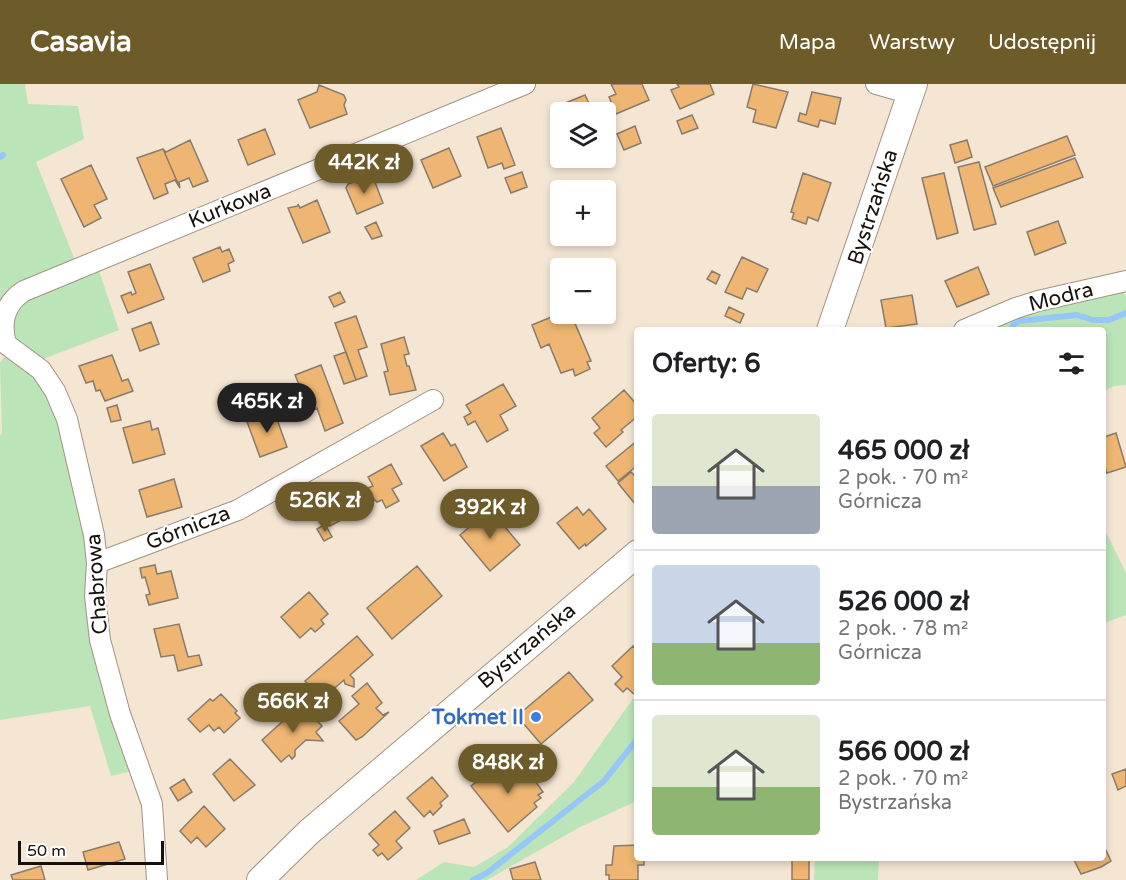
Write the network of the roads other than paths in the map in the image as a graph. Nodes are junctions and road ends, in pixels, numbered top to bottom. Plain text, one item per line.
1 (525, 84) edge
2 (876, 84) edge
3 (912, 89) edge
4 (1126, 282) edge
5 (831, 327) edge
6 (971, 327) edge
7 (3, 348) edge
8 (433, 400) dead end
9 (634, 556) edge
10 (98, 563) junction
11 (362, 787) junction
12 (157, 880) edge
13 (260, 880) edge
14 (276, 880) edge

1 - 7 street, Kurkowa
2 - 3 street
3 - 5 main road, Bystrzańska
4 - 6 street, Modra
7 - 10 street, Chabrowa
8 - 10 street, Górnicza
9 - 11 main road, Bystrzańska
10 - 12 street, Chabrowa
11 - 13 main road, Bystrzańska
11 - 14 main road, Bystrzańska

